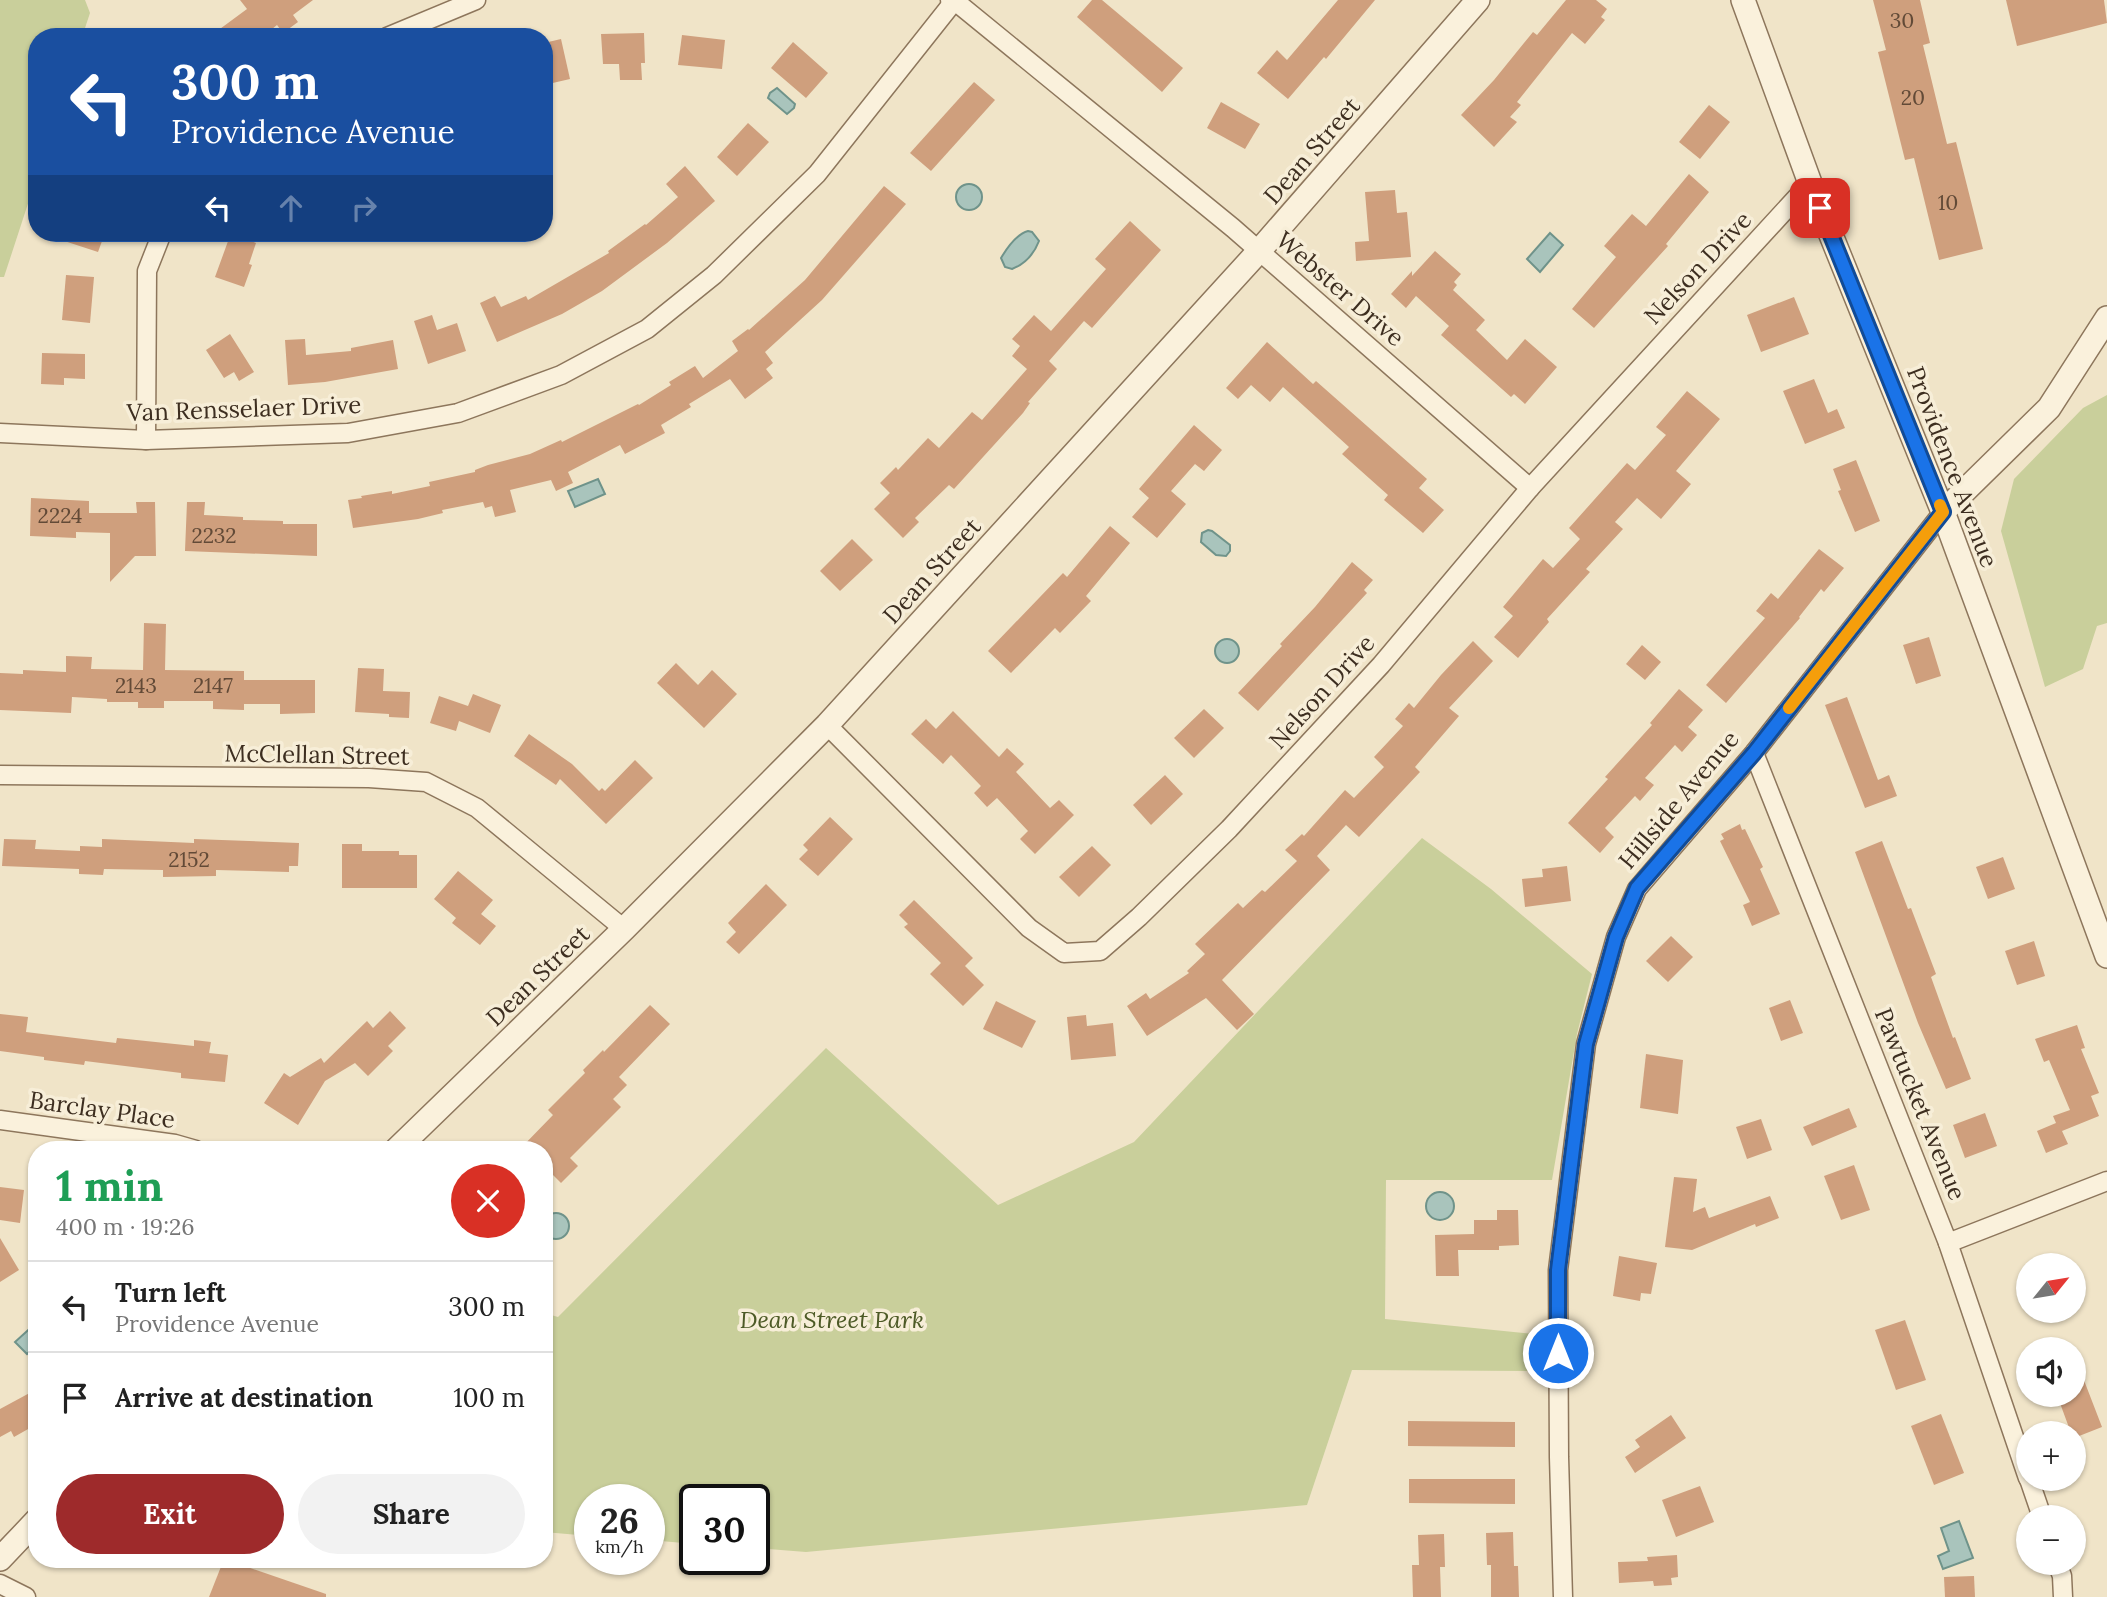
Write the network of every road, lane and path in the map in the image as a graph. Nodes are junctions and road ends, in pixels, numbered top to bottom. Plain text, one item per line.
1 (476, 0) edge
2 (953, 0) edge
3 (1478, 0) edge
4 (1743, 0) edge
5 (409, 28) edge
6 (1810, 183) junction
7 (158, 242) edge
8 (1259, 251) junction
9 (2107, 318) edge
10 (0, 433) edge
11 (146, 440) junction
12 (1530, 488) junction
13 (1943, 512) junction
14 (827, 725) junction
15 (1754, 753) junction
16 (0, 775) edge
17 (624, 929) junction
18 (2107, 956) edge
19 (0, 1120) edge
20 (153, 1141) edge
21 (406, 1141) edge
22 (2107, 1181) edge
23 (1948, 1243) junction
24 (2016, 1443) edge
25 (28, 1529) edge
26 (0, 1559) edge
27 (2062, 1575) edge
28 (0, 1584) edge
29 (26, 1597) edge
30 (1563, 1597) edge
31 (2063, 1597) edge

1 - 5 street
2 - 8 street, Webster Drive
2 - 11 street, Van Rensselaer Drive
3 - 8 street, Dean Street
4 - 6 street, Providence Avenue
6 - 12 street, Nelson Drive
6 - 13 street, Providence Avenue
7 - 11 street
8 - 12 street, Webster Drive
8 - 14 street, Dean Street
9 - 13 street, Hillside Avenue
10 - 11 street, Van Rensselaer Drive
12 - 14 street, Nelson Drive
13 - 15 street, Hillside Avenue
13 - 18 street, Providence Avenue
14 - 17 street, Dean Street
15 - 23 street, Pawtucket Avenue
15 - 30 street, Hillside Avenue
16 - 17 street, McClellan Street
17 - 21 street, Dean Street
19 - 20 street, Barclay Place
22 - 23 street
23 - 24 street, Pawtucket Avenue
25 - 26 street
27 - 31 street
28 - 29 street

